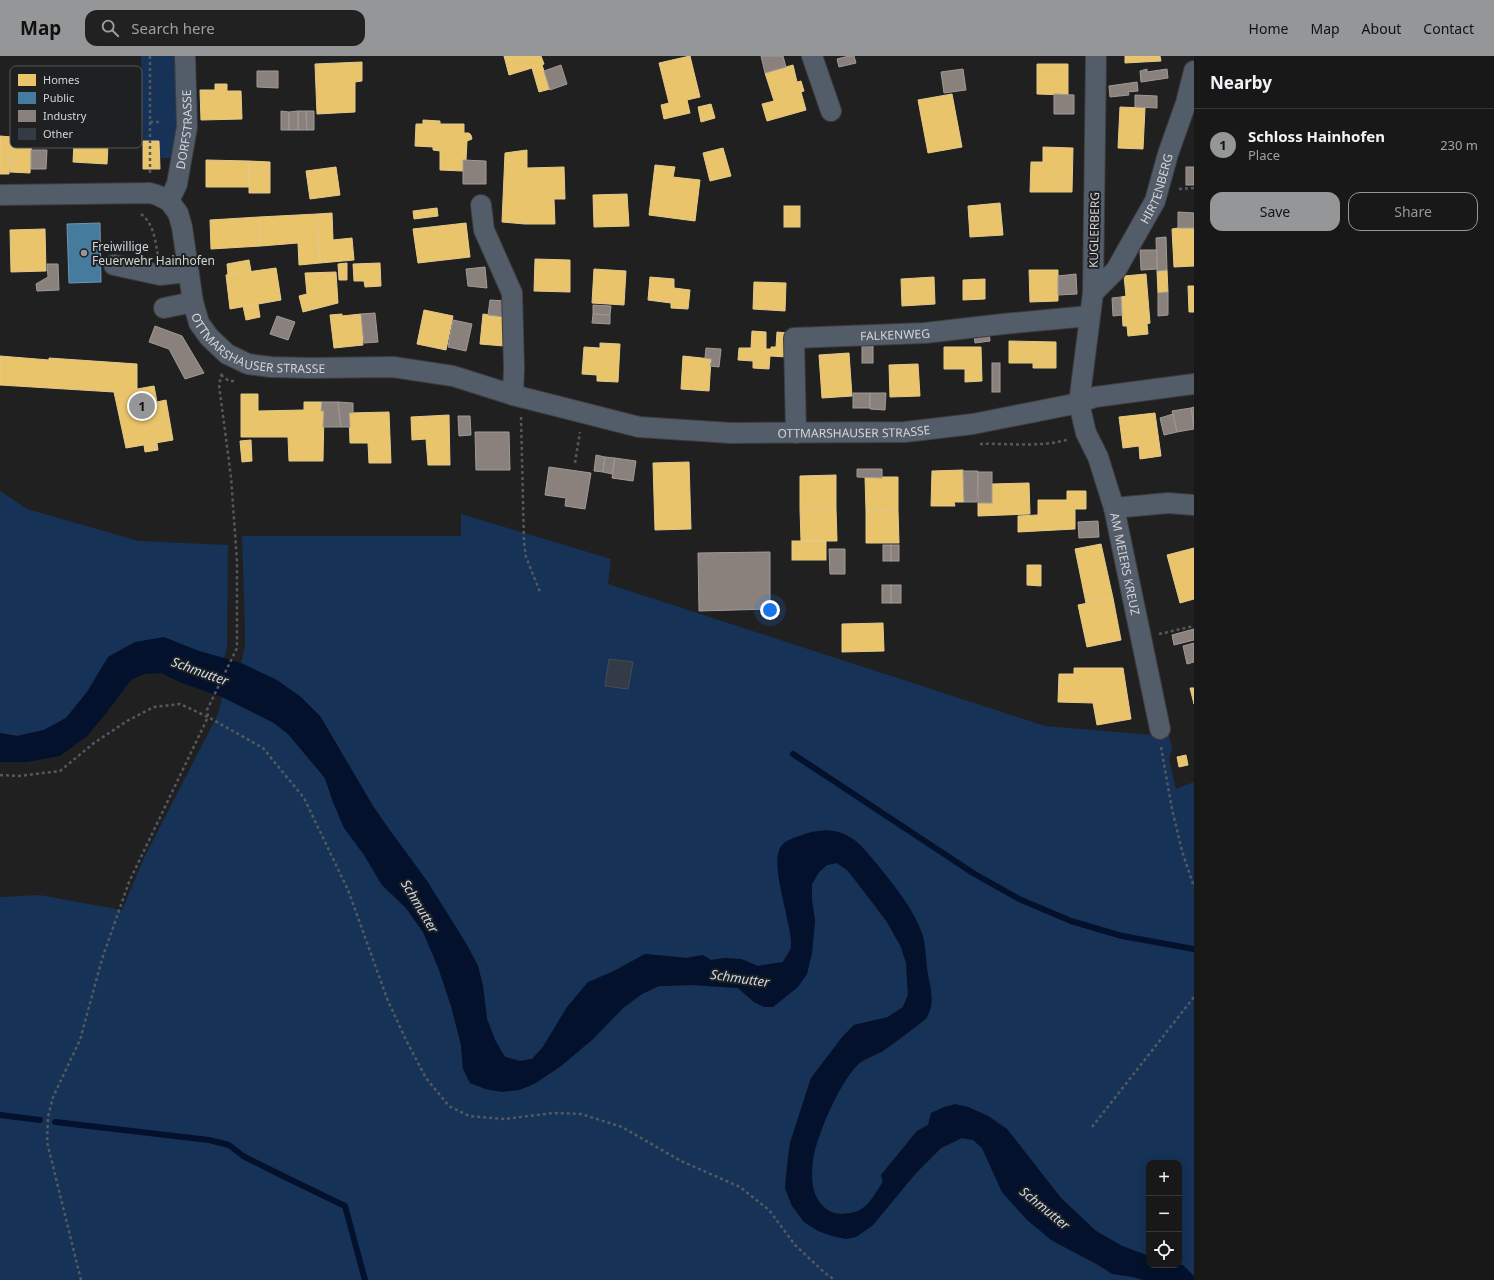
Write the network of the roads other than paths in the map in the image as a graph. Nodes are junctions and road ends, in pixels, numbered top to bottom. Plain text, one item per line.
1 (185, 56) edge
2 (812, 56) edge
3 (1096, 56) edge
4 (1194, 71) edge
5 (831, 111) dead end
6 (0, 195) edge
7 (169, 201) junction
8 (481, 205) dead end
9 (114, 265) dead end
10 (188, 272) junction
11 (1093, 293) junction
12 (193, 302) junction
13 (164, 308) dead end
14 (1089, 316) junction
15 (1194, 384) edge
16 (517, 396) junction
17 (1079, 403) junction
18 (796, 433) junction
19 (1194, 505) edge
20 (1114, 508) junction
21 (1160, 729) road end

1 - 7 street, DORFSTRASSE
2 - 5 street
3 - 11 street, KUGLERBERG
4 - 11 street, HIRTENBERG
6 - 7 street
7 - 10 street, OTTMARSHAUSER STRASSE
8 - 16 street
9 - 10 street
10 - 12 street, OTTMARSHAUSER STRASSE
11 - 14 street, KUGLERBERG
12 - 13 street
12 - 16 street, OTTMARSHAUSER STRASSE
14 - 17 street, KUGLERBERG
14 - 18 street, FALKENWEG
15 - 17 street, OTTMARSHAUSER STRASSE
16 - 18 street, OTTMARSHAUSER STRASSE
17 - 18 street, OTTMARSHAUSER STRASSE
17 - 20 street, AM MEIERS KREUZ
19 - 20 street
20 - 21 street, AM MEIERS KREUZ

